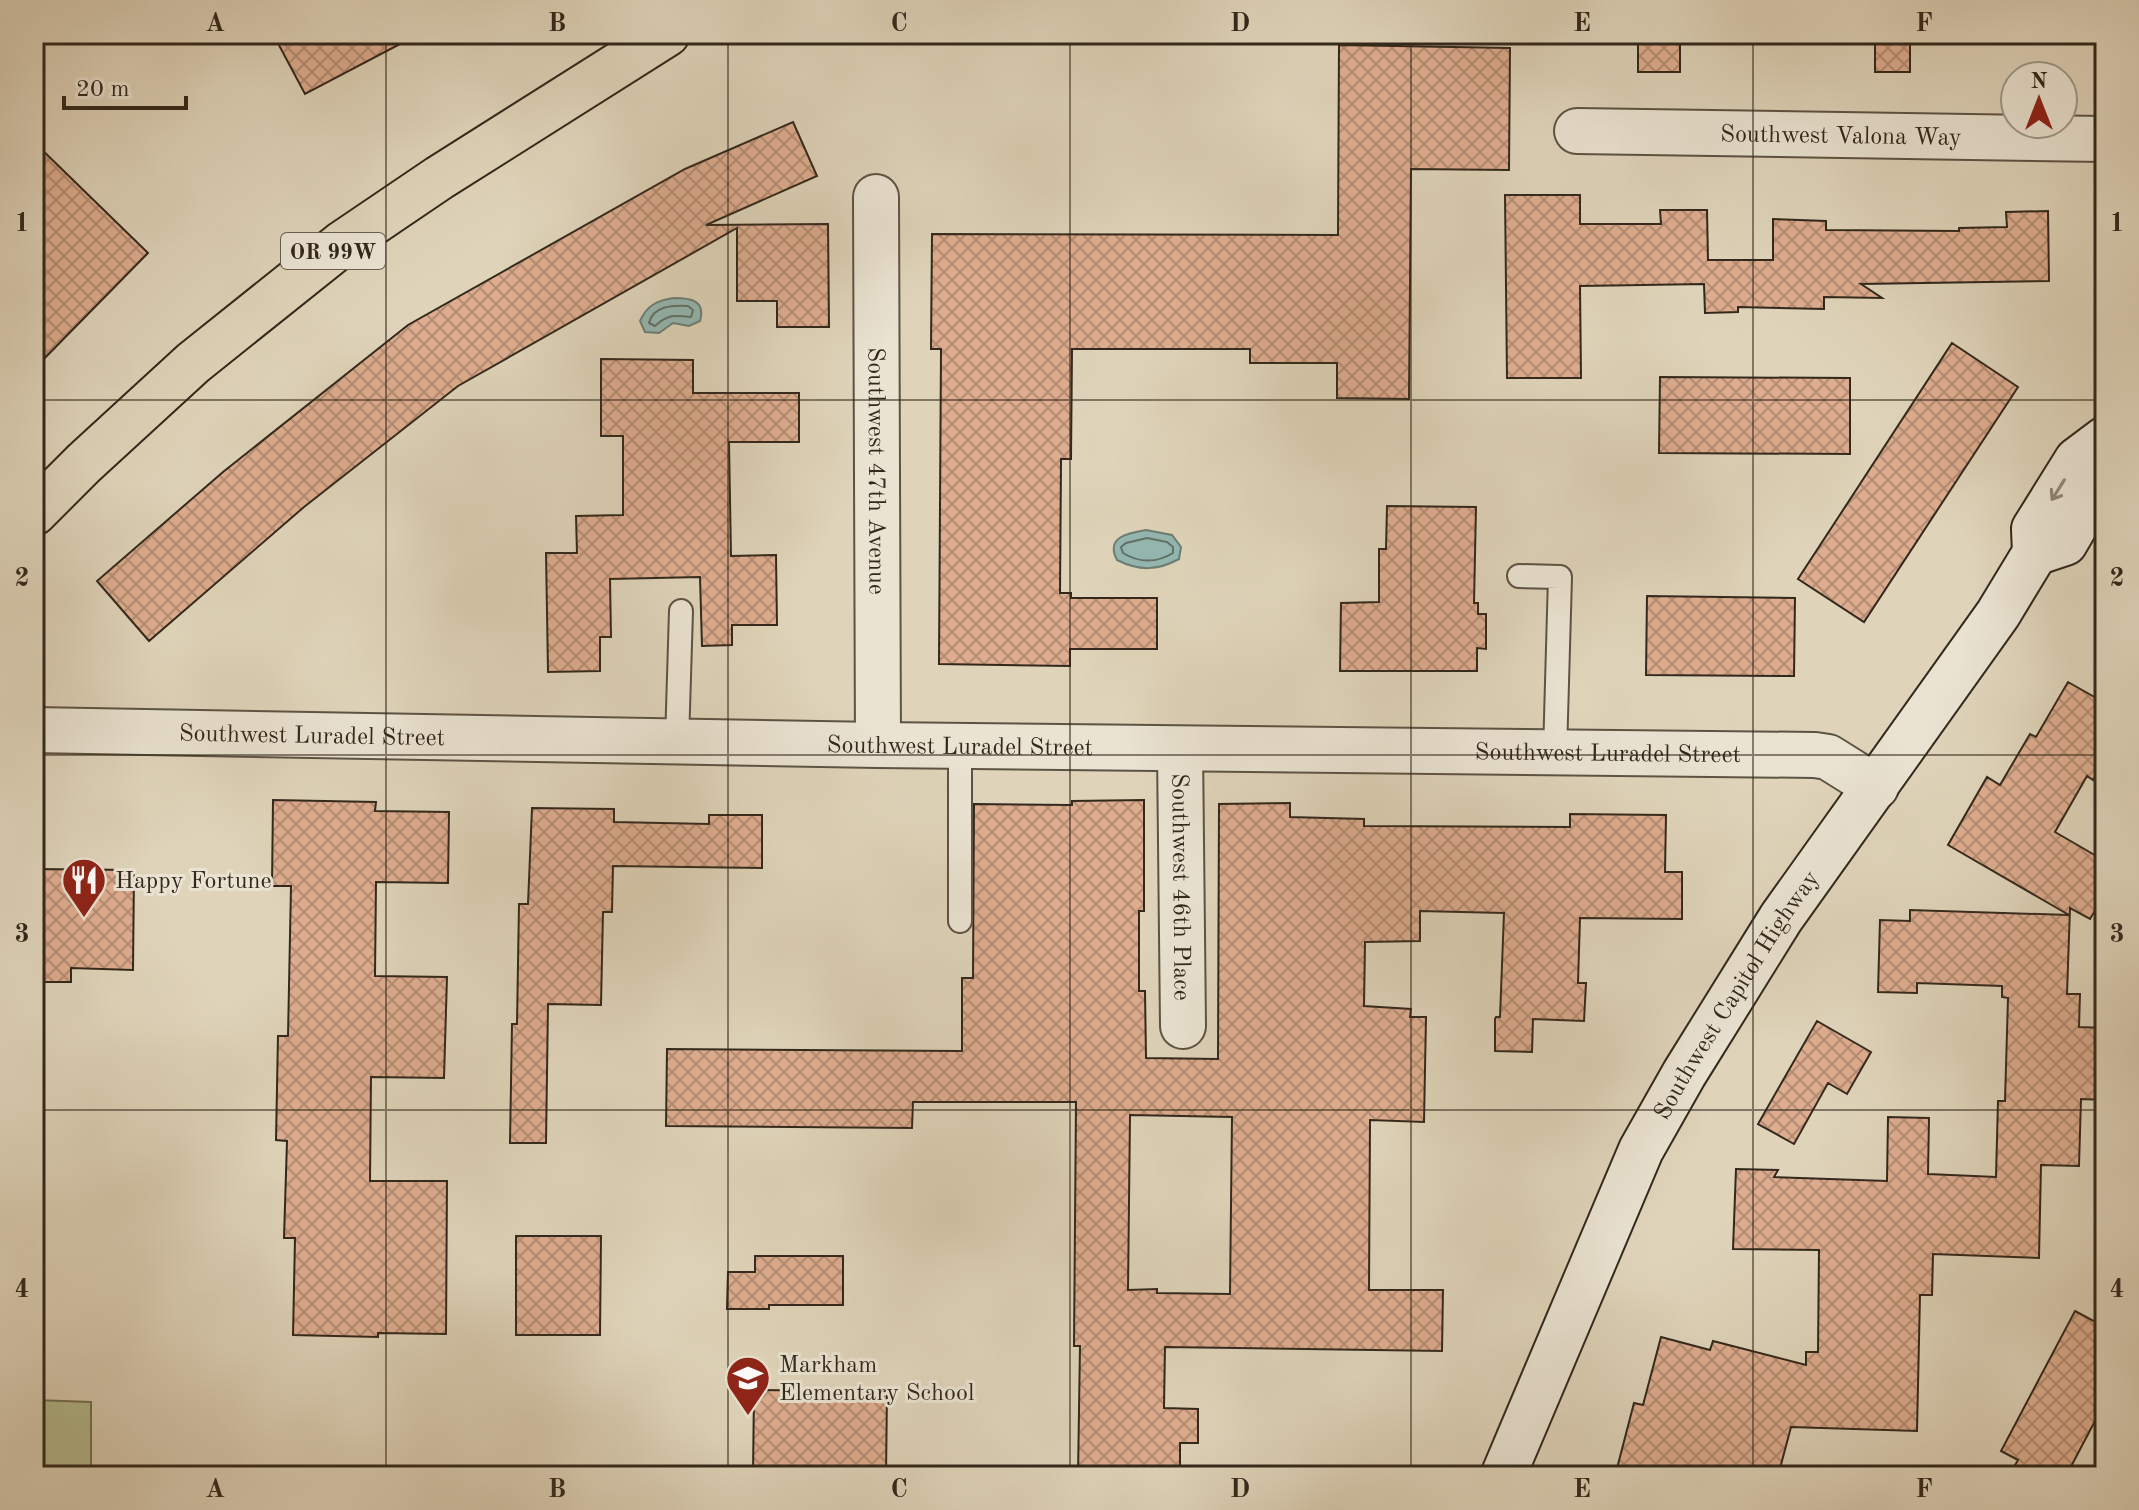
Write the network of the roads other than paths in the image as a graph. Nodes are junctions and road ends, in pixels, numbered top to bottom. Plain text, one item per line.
1 (667, 34) edge
2 (1577, 131) dead end
3 (2105, 139) edge
4 (876, 197) dead end
5 (2105, 439) edge
6 (2105, 467) edge
7 (34, 513) edge
8 (2035, 553) junction
9 (1519, 576) dead end
10 (681, 611) dead end
11 (34, 730) edge
12 (677, 742) junction
13 (878, 745) junction
14 (960, 746) junction
15 (1180, 749) junction
16 (1555, 753) junction
17 (1876, 787) junction
18 (960, 921) dead end
19 (1183, 1026) dead end
20 (1503, 1476) edge

1 - 7 main road, OR 99W
2 - 3 street, Southwest Valona Way
4 - 13 street, Southwest 47th Avenue
5 -> 8 street, Southwest Capitol Highway
6 - 8 street
8 - 17 street, Southwest Capitol Highway
9 - 16 lane
10 - 12 lane
11 - 12 street, Southwest Luradel Street
12 - 13 street, Southwest Luradel Street
13 - 14 street, Southwest Luradel Street
14 - 15 street, Southwest Luradel Street
14 - 18 lane
15 - 16 street, Southwest Luradel Street
15 - 19 street, Southwest 46th Place
16 - 17 street, Southwest Luradel Street
17 - 20 street, Southwest Capitol Highway

